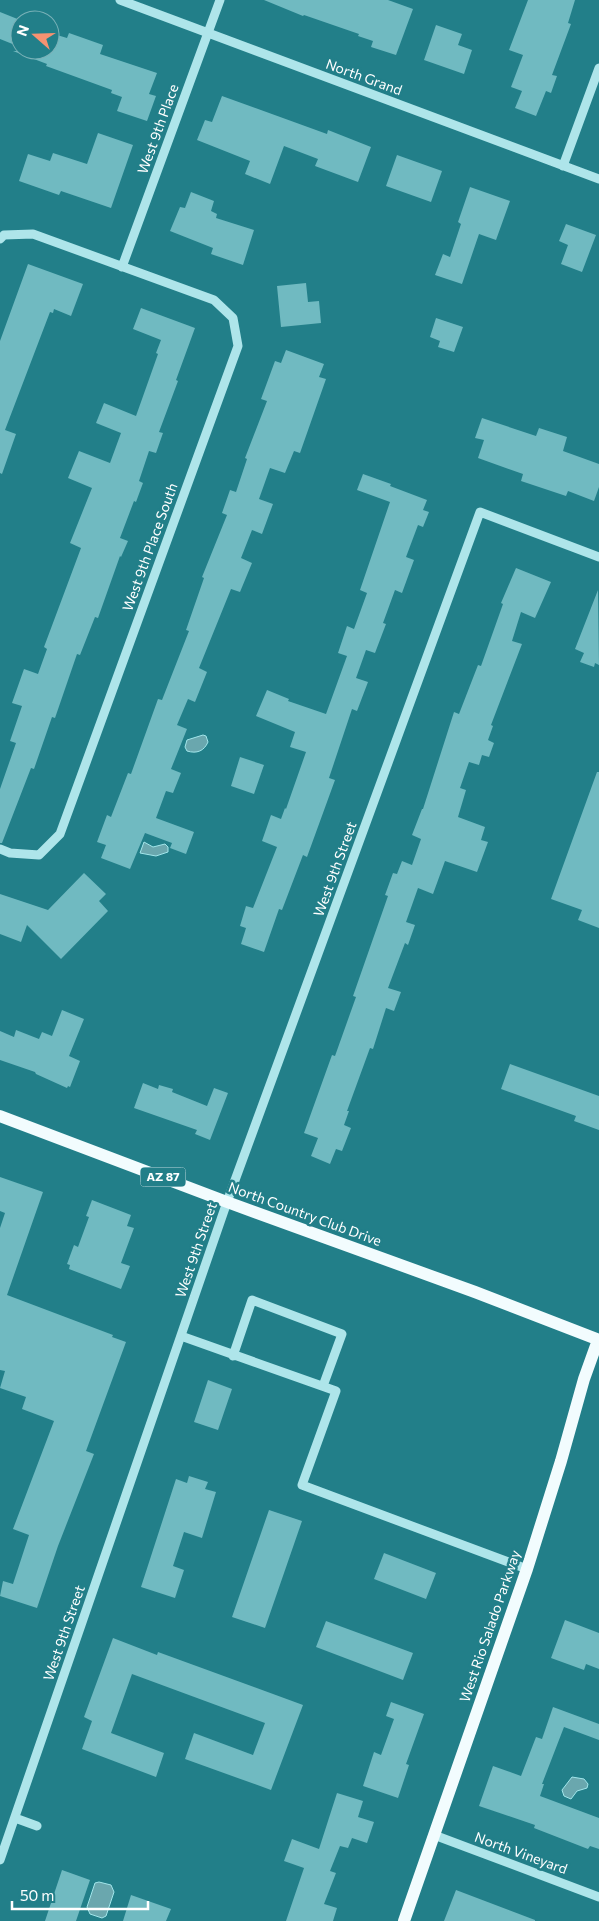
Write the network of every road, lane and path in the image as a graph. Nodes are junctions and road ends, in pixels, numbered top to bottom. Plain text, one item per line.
1 (120, 0) edge
2 (220, 0) edge
3 (208, 33) junction
4 (599, 68) edge
5 (563, 166) junction
6 (599, 180) edge
7 (0, 239) edge
8 (122, 267) junction
9 (599, 557) edge
10 (0, 849) edge
11 (0, 1116) edge
12 (228, 1202) junction
13 (181, 1336) junction
14 (599, 1340) edge
15 (234, 1356) junction
16 (324, 1386) junction
17 (527, 1568) junction
18 (15, 1818) junction
19 (36, 1826) dead end
20 (434, 1835) junction
21 (0, 1860) edge
22 (599, 1897) edge
23 (404, 1921) edge

1 - 3 street, North Grand
2 - 3 street, West 9th Place
3 - 5 street, North Grand
3 - 8 street, West 9th Place
4 - 5 street
5 - 6 street, North Grand
7 - 8 street
8 - 10 street, West 9th Place South
9 - 12 street, West 9th Street
11 - 12 main road, North Country Club Drive / AZ 87
12 - 13 street, West 9th Street
12 - 14 main road, North Country Club Drive / AZ 87
13 - 15 street
13 - 18 street, West 9th Street
14 - 17 main road, West Rio Salado Parkway
15 - 16 street
15 - 16 street
16 - 17 street
17 - 20 main road, West Rio Salado Parkway
18 - 19 street
18 - 21 street, West 9th Street
20 - 22 street, North Vineyard
20 - 23 main road, West Rio Salado Parkway

